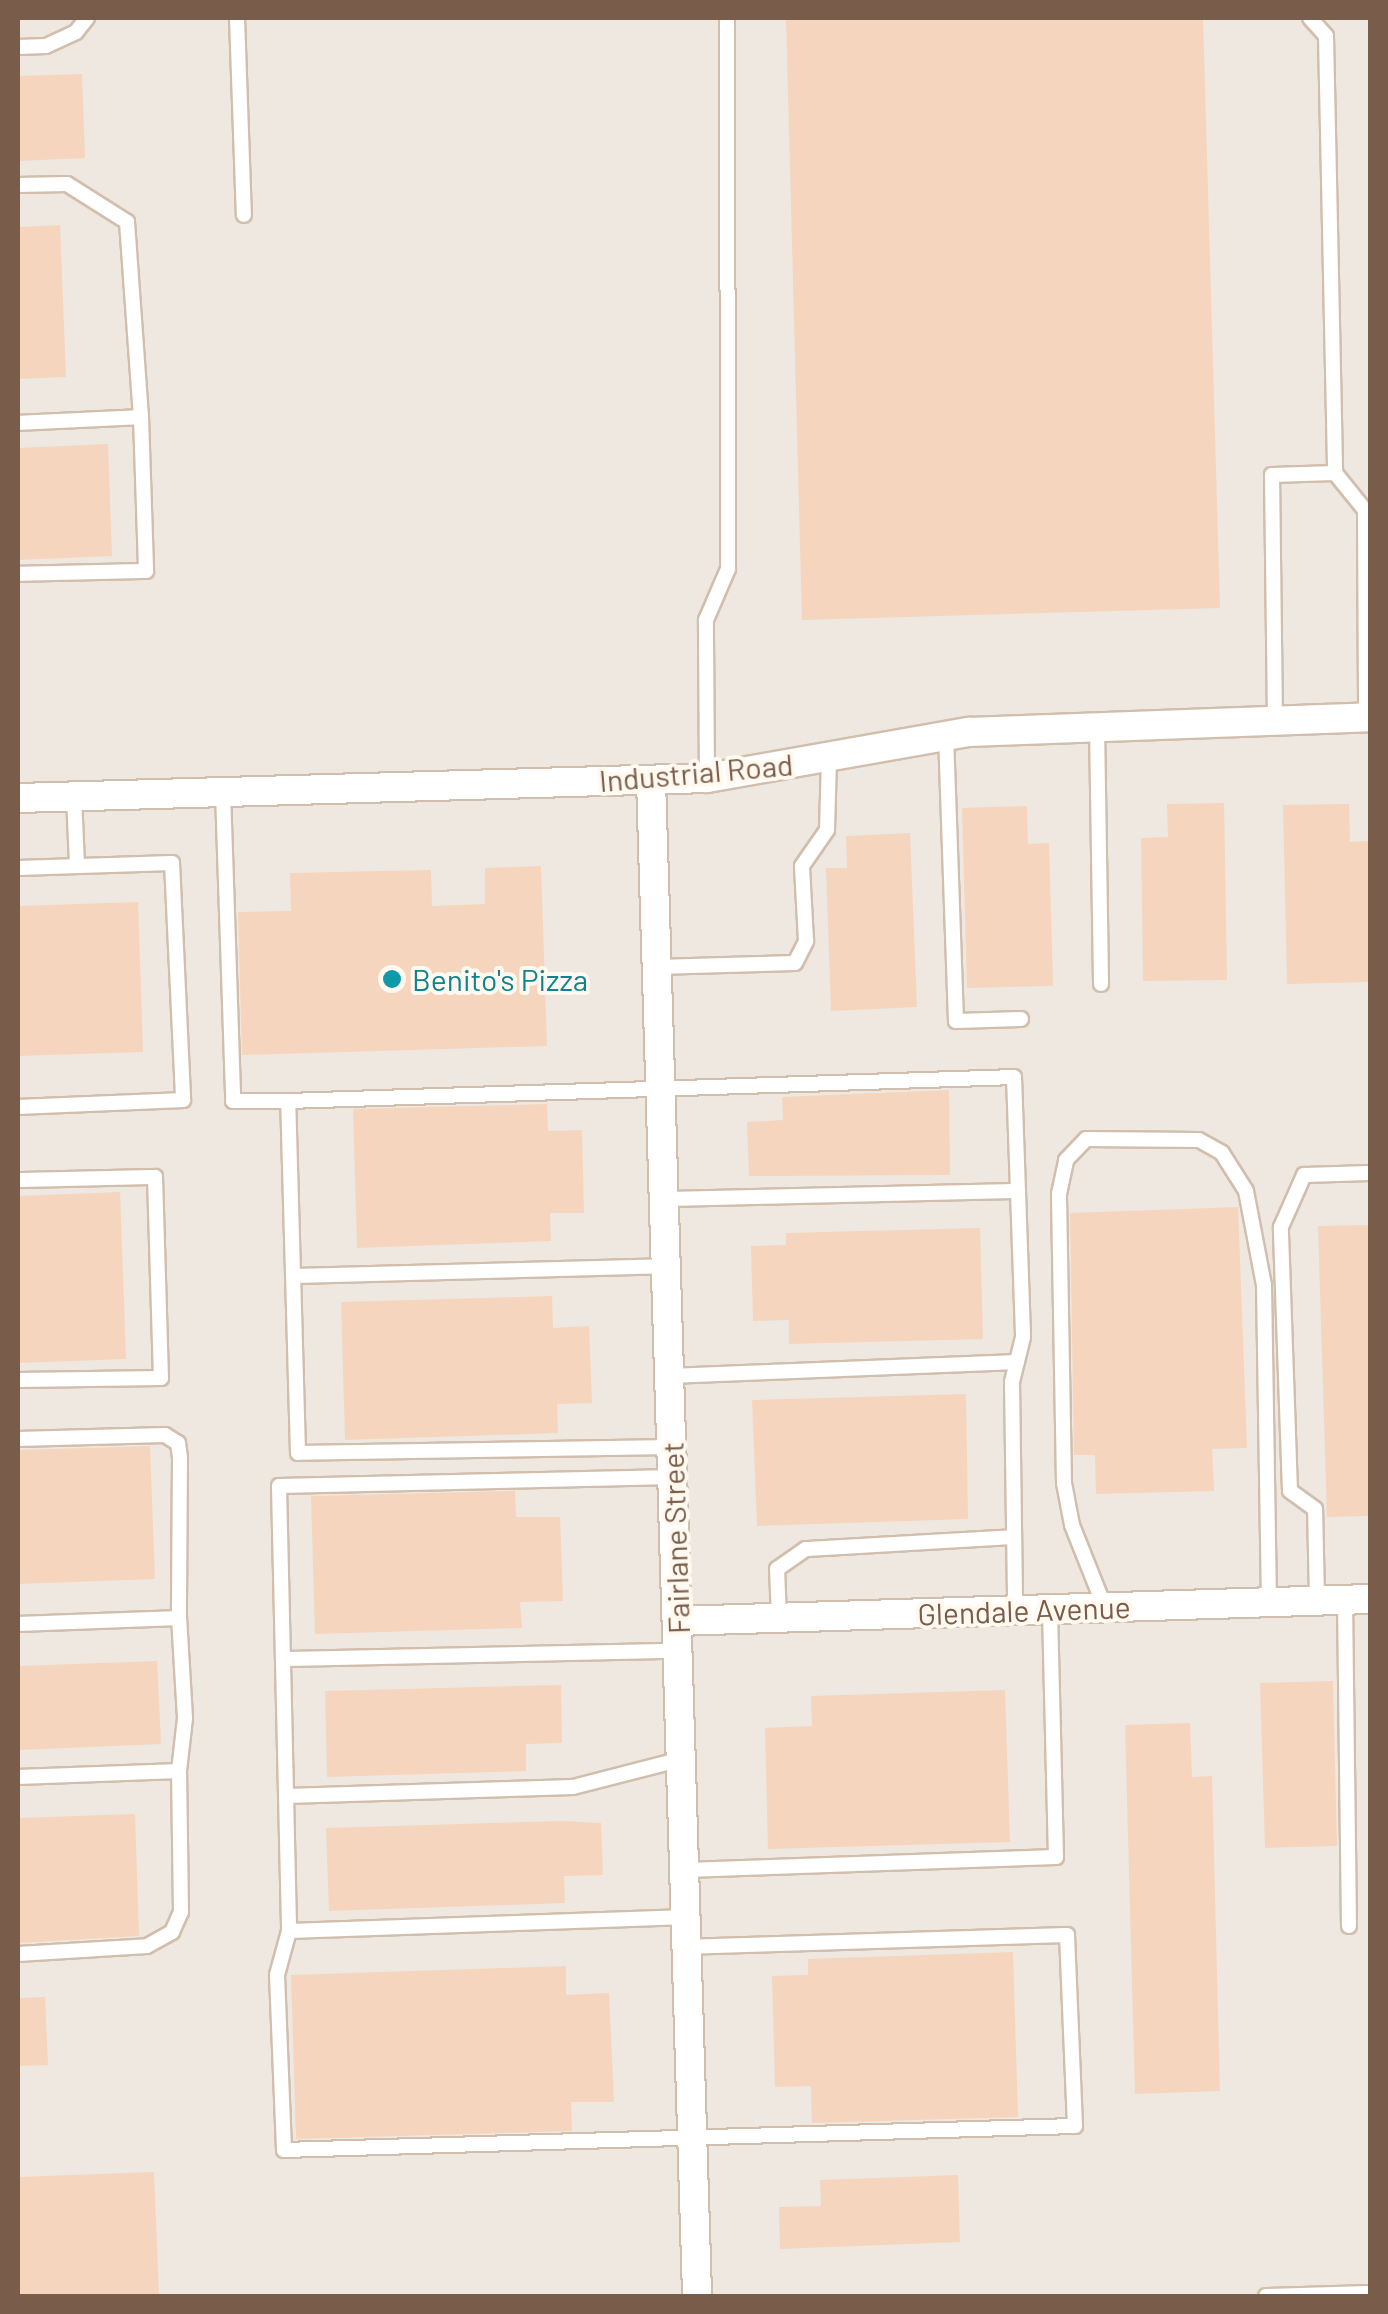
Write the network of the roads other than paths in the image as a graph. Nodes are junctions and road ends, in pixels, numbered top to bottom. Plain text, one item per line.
1 (87, 18) edge
2 (237, 18) edge
3 (727, 18) edge
4 (1310, 18) edge
5 (18, 46) edge
6 (18, 185) edge
7 (244, 216) dead end
8 (141, 417) junction
9 (18, 424) edge
10 (1335, 473) junction
11 (18, 574) edge
12 (1368, 717) edge
13 (1275, 720) junction
14 (1097, 725) junction
15 (946, 735) junction
16 (828, 758) junction
17 (707, 778) junction
18 (650, 780) junction
19 (223, 792) junction
20 (74, 796) junction
21 (18, 798) edge
22 (78, 866) junction
23 (18, 868) edge
24 (656, 967) junction
25 (1101, 984) dead end
26 (1022, 1019) dead end
27 (660, 1089) junction
28 (288, 1100) junction
29 (18, 1107) edge
30 (1370, 1173) edge
31 (18, 1180) edge
32 (1018, 1191) junction
33 (664, 1199) junction
34 (666, 1266) junction
35 (294, 1276) junction
36 (1017, 1362) junction
37 (670, 1376) junction
38 (18, 1380) edge
39 (18, 1439) edge
40 (672, 1447) junction
41 (673, 1477) junction
42 (1014, 1537) junction
43 (1344, 1600) edge
44 (1269, 1602) junction
45 (1105, 1608) junction
46 (1050, 1609) junction
47 (1015, 1610) junction
48 (179, 1618) junction
49 (779, 1618) junction
50 (678, 1622) junction
51 (18, 1624) edge
52 (678, 1650) junction
53 (283, 1658) junction
54 (682, 1759) junction
55 (179, 1771) junction
56 (18, 1777) edge
57 (286, 1796) junction
58 (686, 1870) junction
59 (688, 1917) junction
60 (1348, 1926) dead end
61 (290, 1931) junction
62 (689, 1948) junction
63 (18, 1954) edge
64 (694, 2138) junction
65 (1370, 2292) edge
66 (697, 2296) edge
67 (1266, 2296) edge

1 - 5 lane
2 - 7 lane
3 - 17 lane
4 - 10 lane
6 - 8 lane
8 - 9 lane
8 - 11 lane
10 - 12 lane
10 - 13 lane
12 - 13 street, Industrial Road
13 - 14 street, Industrial Road
14 - 15 street, Industrial Road
14 - 25 lane
15 - 16 street, Industrial Road
15 - 26 lane
16 - 17 street, Industrial Road
16 - 24 lane
17 - 18 street, Industrial Road
18 - 19 street, Industrial Road
18 - 24 street, Fairlane Street
19 - 20 street, Industrial Road
19 - 28 lane
20 - 21 street, Industrial Road
20 - 22 lane
22 - 23 lane
22 - 29 lane
24 - 27 street, Fairlane Street
27 - 28 lane
27 - 32 lane
27 - 33 street, Fairlane Street
28 - 35 lane
30 - 43 lane
31 - 38 lane
32 - 33 lane
32 - 36 lane
33 - 34 street, Fairlane Street
34 - 35 lane
34 - 37 street, Fairlane Street
35 - 40 lane
36 - 37 lane
36 - 42 lane
37 - 40 street, Fairlane Street
39 - 48 lane
40 - 41 street, Fairlane Street
41 - 50 street, Fairlane Street
41 - 53 lane
42 - 47 lane
42 - 49 lane
43 - 44 street, Glendale Avenue
43 - 60 lane
44 - 45 street, Glendale Avenue
44 - 45 lane
45 - 46 street, Glendale Avenue
46 - 47 street, Glendale Avenue
46 - 58 lane
47 - 49 street, Glendale Avenue
48 - 51 lane
48 - 55 lane
49 - 50 street, Glendale Avenue
50 - 52 street, Fairlane Street
52 - 53 lane
52 - 54 street, Fairlane Street
53 - 57 lane
54 - 57 lane
54 - 58 street, Fairlane Street
55 - 56 lane
55 - 63 lane
57 - 61 lane
58 - 59 street, Fairlane Street
59 - 61 lane
59 - 62 street, Fairlane Street
61 - 64 lane
62 - 64 street, Fairlane Street
62 - 64 lane
64 - 66 street, Fairlane Street
65 - 67 lane

